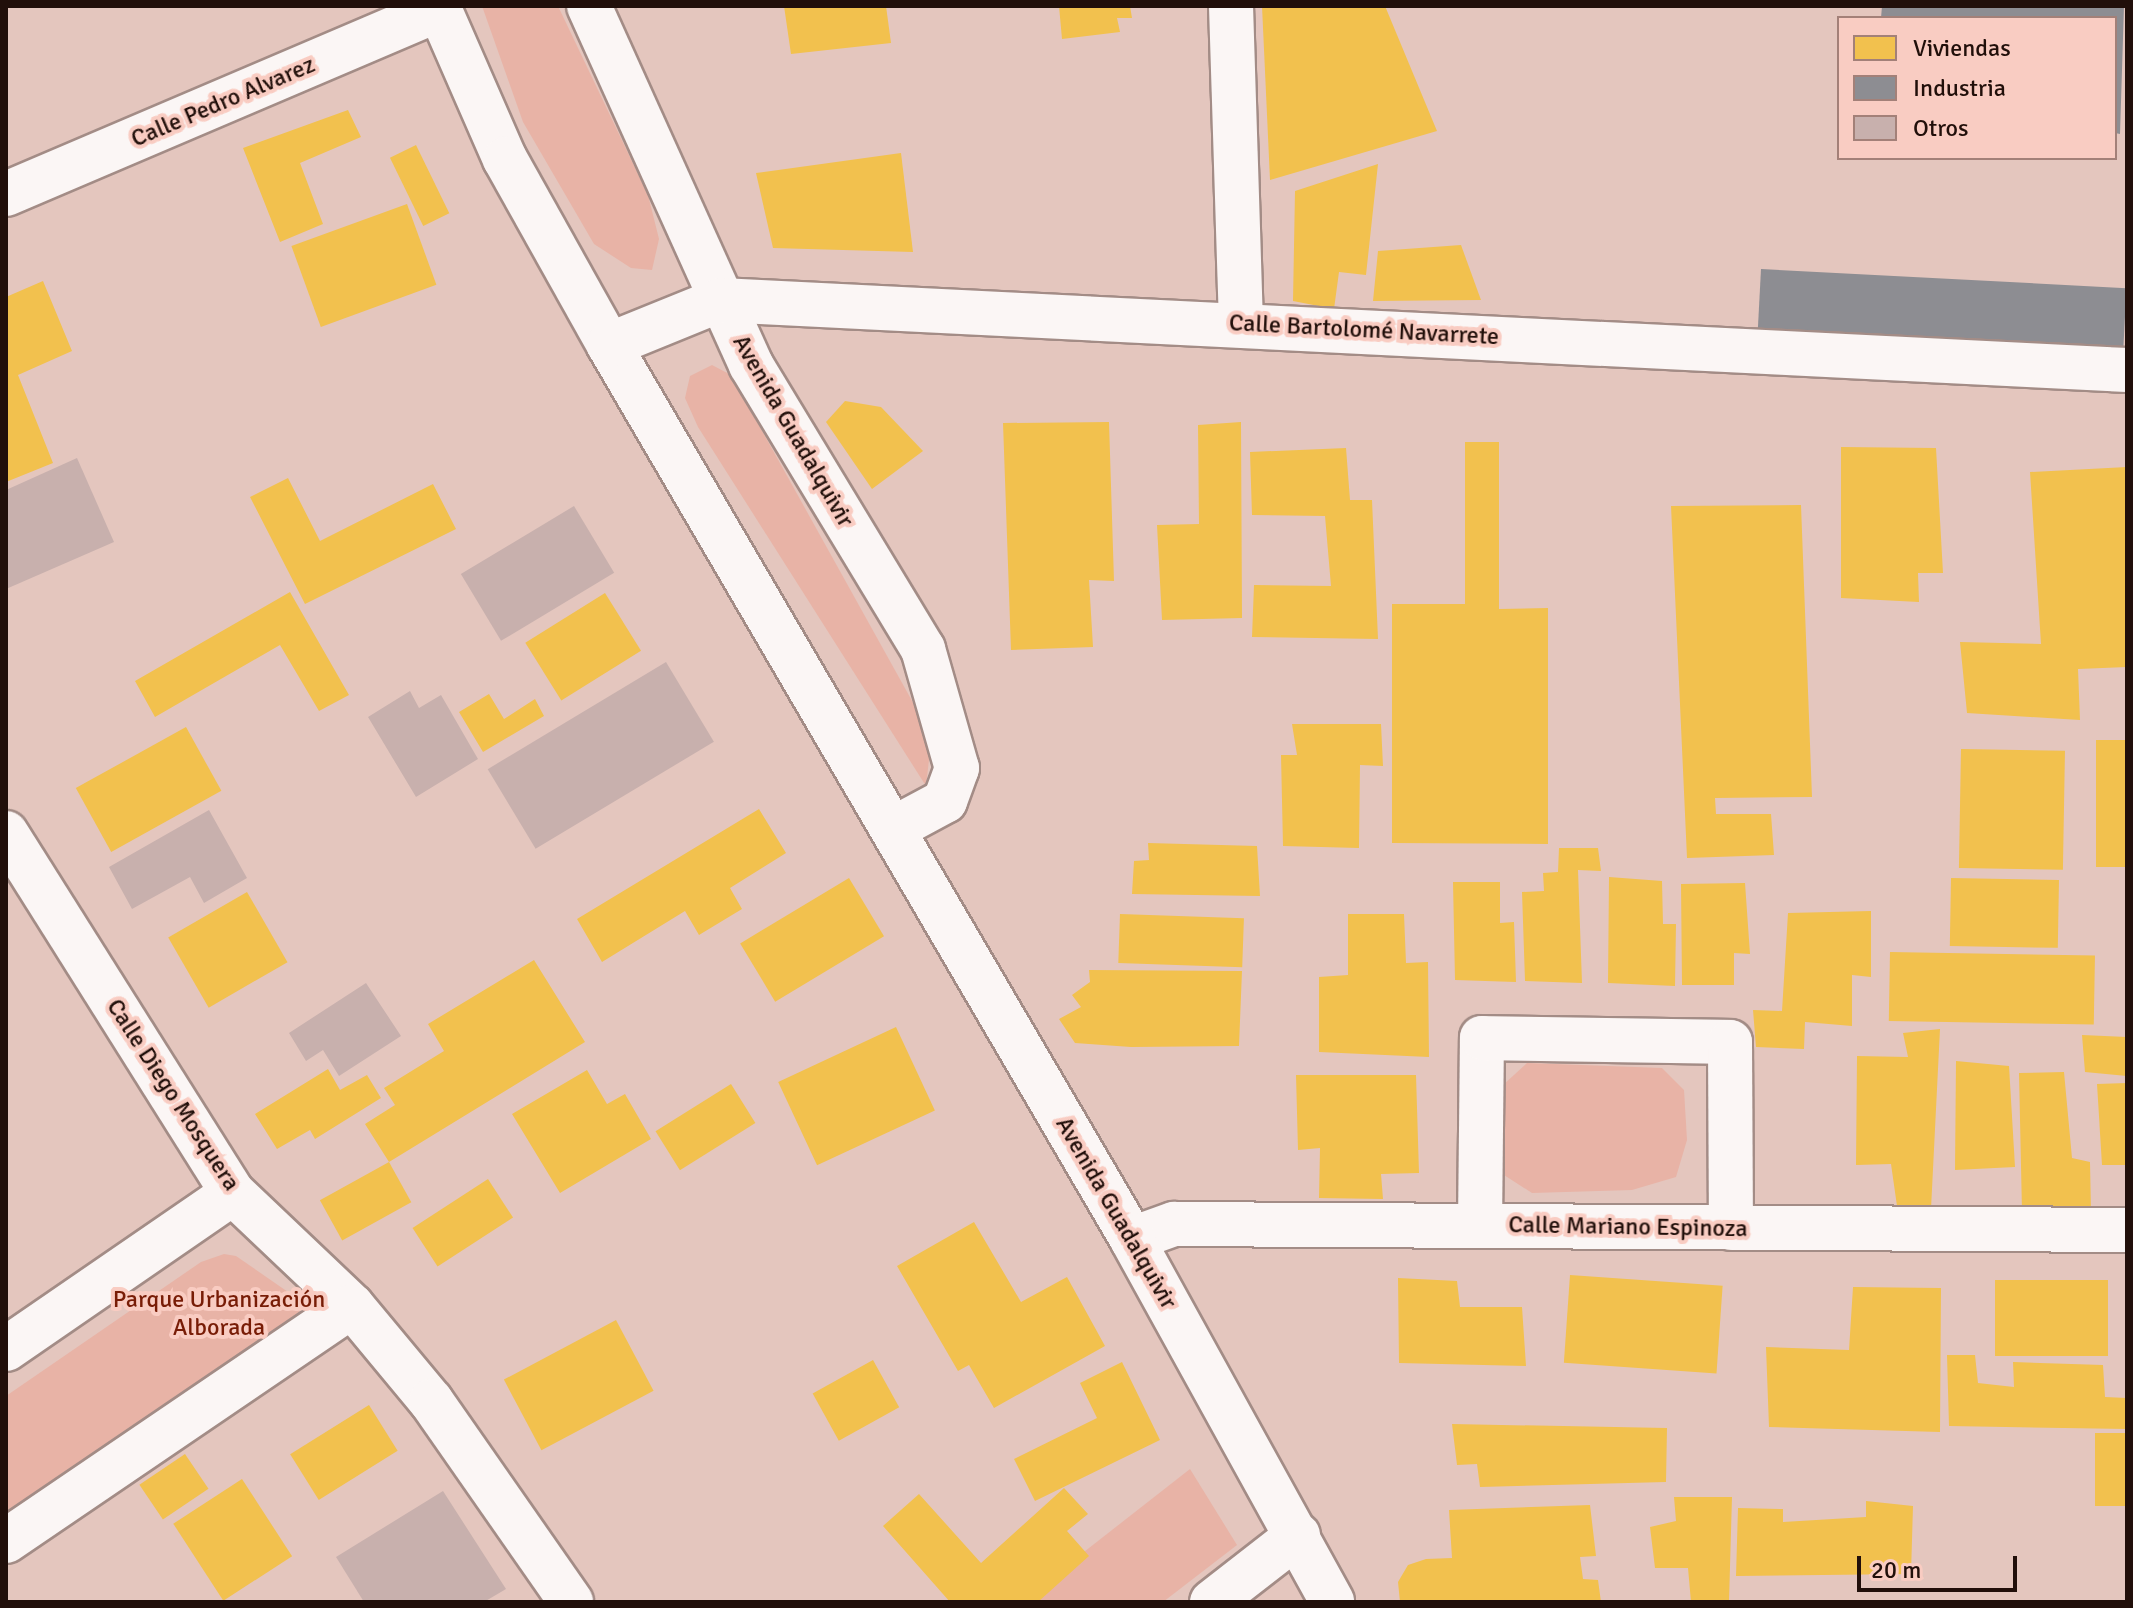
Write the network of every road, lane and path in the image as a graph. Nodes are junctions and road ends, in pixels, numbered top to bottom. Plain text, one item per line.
1 (589, 6) edge
2 (1231, 6) edge
3 (439, 8) edge
4 (6, 194) edge
5 (720, 300) junction
6 (1241, 323) junction
7 (609, 345) junction
8 (2127, 370) edge
9 (893, 829) junction
10 (9, 847) edge
11 (233, 1193) junction
12 (1480, 1225) junction
13 (1731, 1228) junction
14 (2127, 1230) edge
15 (1132, 1239) junction
16 (352, 1306) junction
17 (6, 1349) edge
18 (1298, 1535) junction
19 (6, 1541) edge
20 (571, 1602) edge
21 (1212, 1602) edge
22 (1332, 1602) edge

1 - 5 street, Avenida Guadalquivir
2 - 6 street
3 - 4 street, Calle Pedro Alvarez
3 - 7 street, Avenida Guadalquivir
5 - 6 street, Calle Bartolomé Navarrete
5 - 7 street, Calle Bartolomé Navarrete
5 - 9 street, Avenida Guadalquivir
6 - 8 street, Calle Bartolomé Navarrete
7 - 9 street, Avenida Guadalquivir
9 - 15 street, Avenida Guadalquivir
10 - 11 street, Calle Diego Mosquera
11 - 16 street, Calle Diego Mosquera
11 - 17 street
12 - 13 street, Calle Mariano Espinoza
12 - 13 street
12 - 15 street, Calle Mariano Espinoza
13 - 14 street, Calle Mariano Espinoza
15 - 18 street, Avenida Guadalquivir
16 - 19 street
16 - 20 street, Calle Diego Mosquera
18 - 21 street
18 - 22 street, Avenida Guadalquivir

